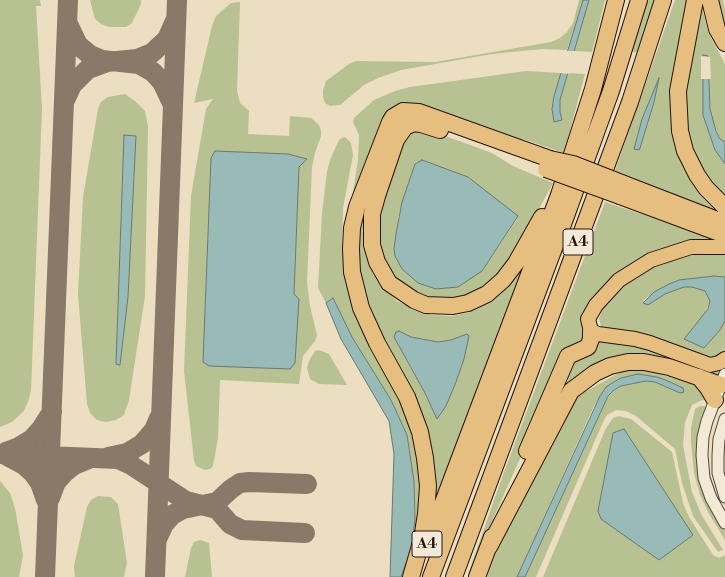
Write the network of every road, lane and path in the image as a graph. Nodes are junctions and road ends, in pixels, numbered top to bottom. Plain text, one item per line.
1 (616, 0) edge
2 (639, 0) edge
3 (663, 0) edge
4 (695, 0) edge
5 (710, 0) edge
6 (725, 43) edge
7 (573, 151) junction
8 (548, 164) junction
9 (622, 190) junction
10 (725, 207) edge
11 (725, 222) edge
12 (725, 235) edge
13 (725, 247) edge
14 (591, 331) junction
15 (725, 359) edge
16 (699, 377) junction
17 (724, 383) edge
18 (715, 400) junction
19 (725, 419) edge
20 (725, 496) edge
21 (725, 523) edge
22 (489, 547) junction
23 (412, 577) edge
24 (431, 577) edge
25 (454, 577) edge
26 (477, 577) edge

1 - 7 highway, A4
2 - 24 highway, A4
3 - 25 highway, A4
4 - 10 highway
5 - 6 highway
7 - 8 highway, A4
7 - 23 highway, A4
8 - 9 highway, A4, bridge
8 - 23 highway, A4
9 - 11 highway, A4
9 - 12 highway, A4
13 - 14 main road
14 - 15 main road
14 - 22 highway
16 - 17 highway
16 - 18 highway
16 - 22 highway
17 - 18 street
18 - 21 street
19 - 20 street
22 - 26 highway

